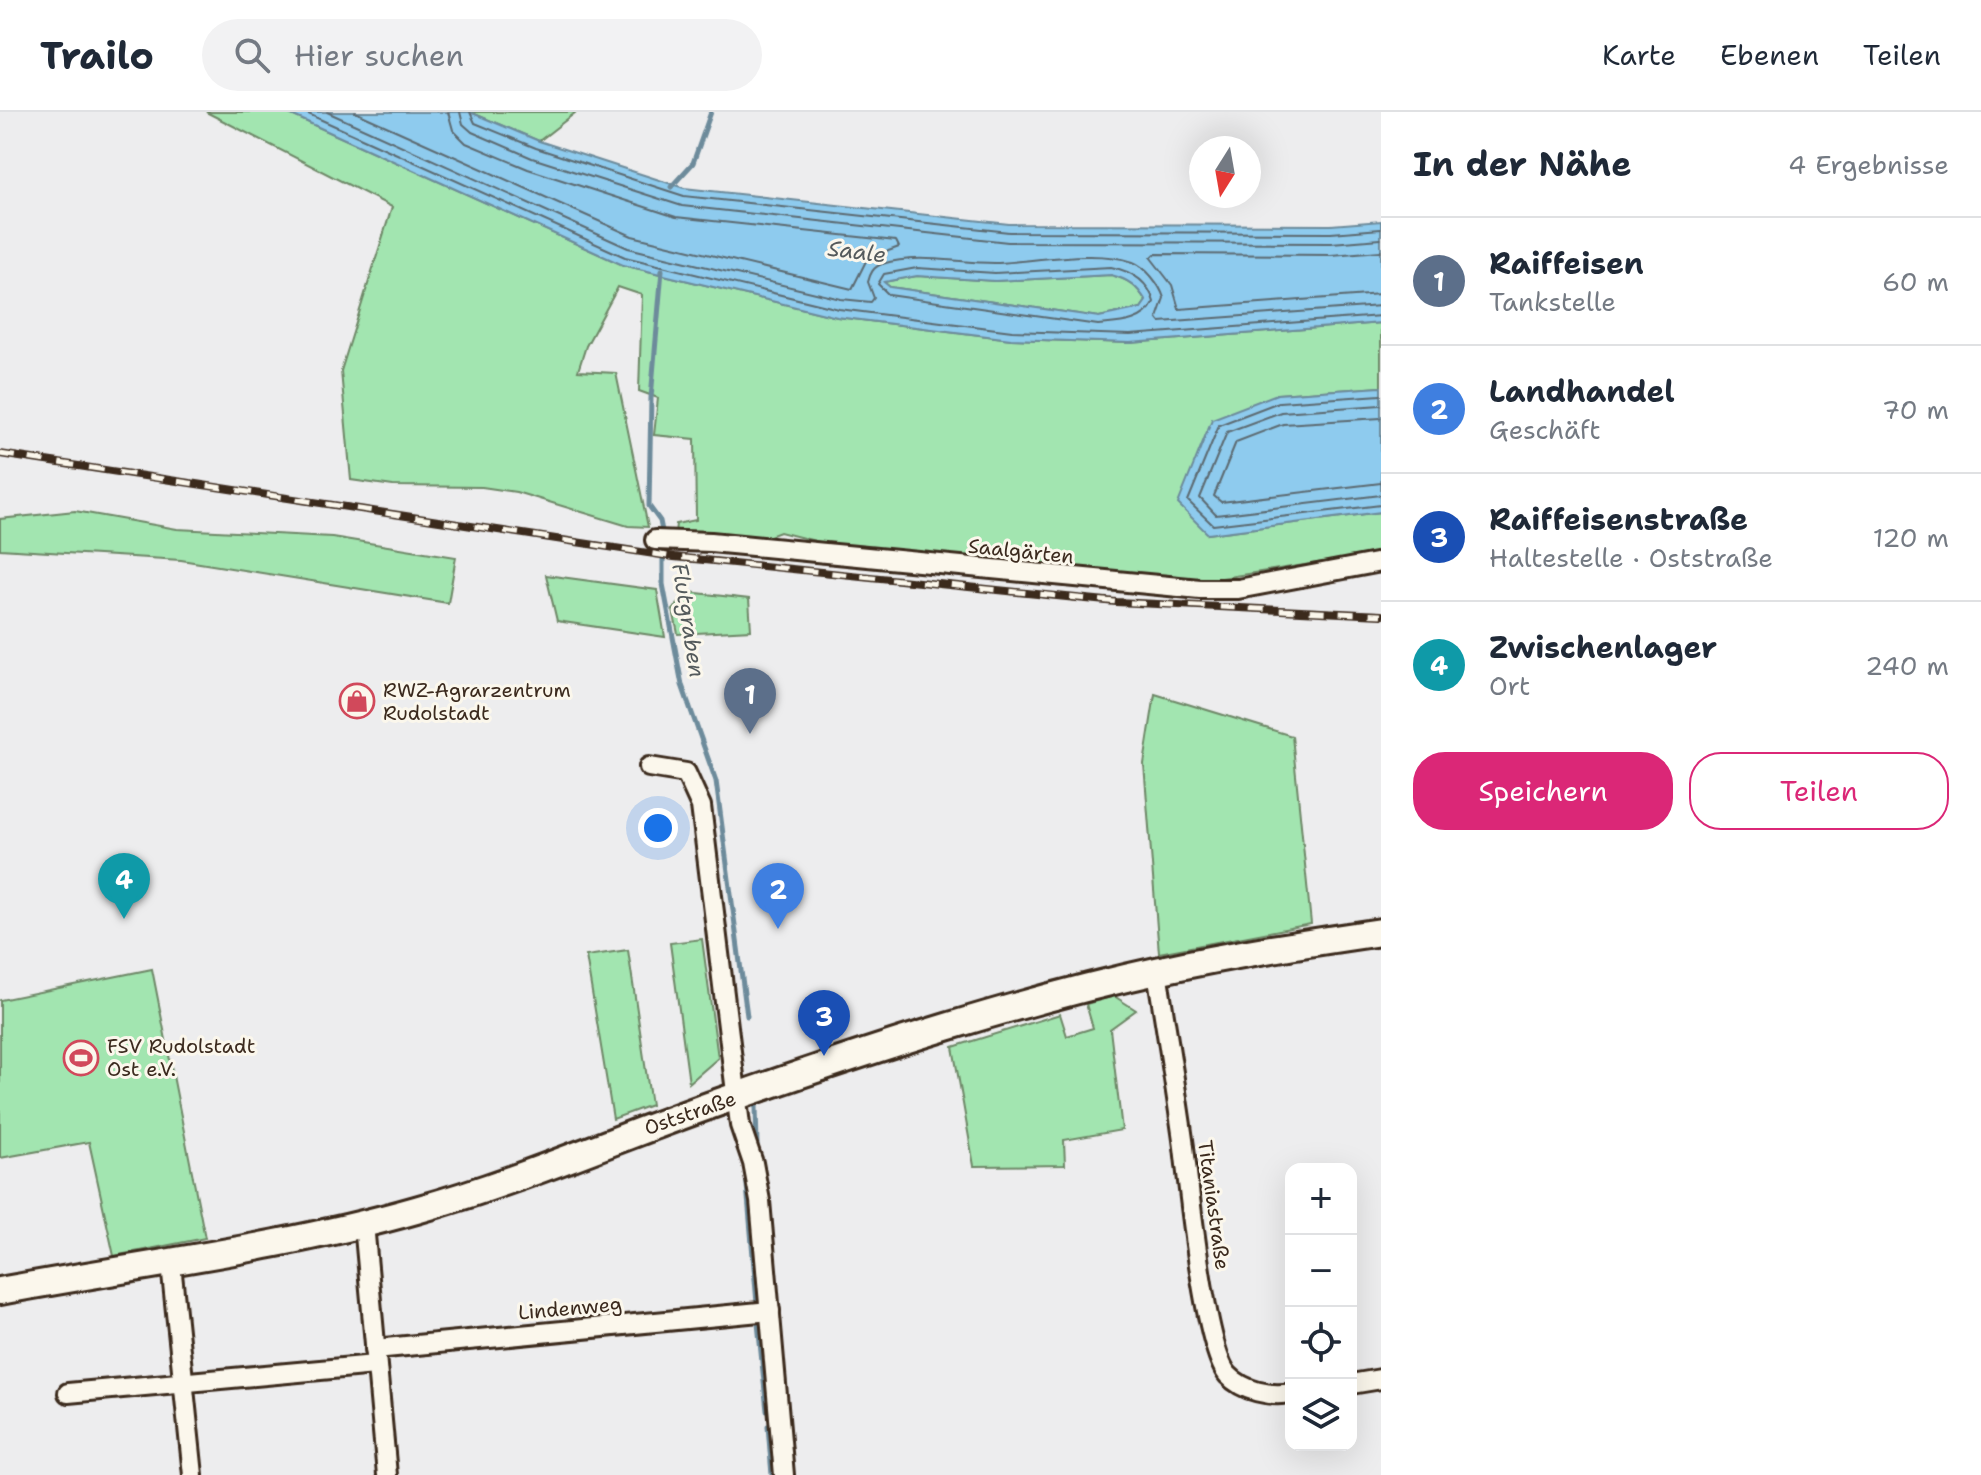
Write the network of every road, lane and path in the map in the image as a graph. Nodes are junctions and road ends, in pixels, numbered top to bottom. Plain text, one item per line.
1 (662, 540) dead end
2 (1381, 562) edge
3 (649, 767) dead end
4 (1381, 932) edge
5 (1157, 971) junction
6 (736, 1096) junction
7 (364, 1224) junction
8 (171, 1264) junction
9 (0, 1291) edge
10 (770, 1311) junction
11 (375, 1357) junction
12 (1381, 1379) edge
13 (183, 1381) junction
14 (1357, 1383) edge
15 (68, 1393) dead end
16 (1285, 1393) edge
17 (193, 1475) edge
18 (387, 1475) edge
19 (784, 1475) edge

1 - 2 street, Saalgärten
3 - 6 street
4 - 5 street, Oststraße
5 - 6 street, Oststraße
5 - 16 street, Titaniastraße
6 - 7 street, Oststraße
6 - 10 street
7 - 8 street, Oststraße
7 - 11 street
8 - 9 street, Oststraße
8 - 13 street
10 - 11 street, Lindenweg
10 - 19 street
11 - 13 street, Lindenweg
11 - 18 street
12 - 14 street
13 - 15 street, Lindenweg
13 - 17 street

